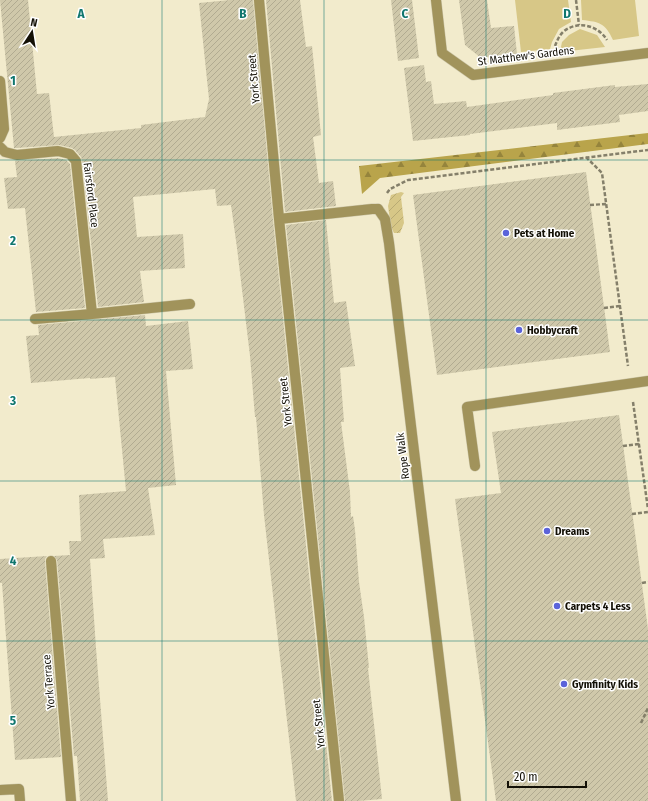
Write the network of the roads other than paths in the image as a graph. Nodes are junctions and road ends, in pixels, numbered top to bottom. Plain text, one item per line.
1 (259, 0) edge
2 (436, 0) edge
3 (648, 53) edge
4 (0, 81) edge
5 (0, 138) edge
6 (0, 147) edge
7 (280, 219) junction
8 (190, 304) dead end
9 (92, 314) junction
10 (35, 319) dead end
11 (648, 381) edge
12 (475, 466) dead end
13 (51, 560) dead end
14 (0, 790) edge
15 (20, 801) edge
16 (71, 801) edge
17 (339, 801) edge
18 (456, 801) edge

1 - 7 street, York Street
2 - 3 street, St Matthew's Gardens
4 - 5 street
6 - 9 street, Fairsford Place
7 - 17 street, York Street
7 - 18 street, Rope Walk
8 - 9 street
9 - 10 street
11 - 12 street
13 - 16 street, York Terrace
14 - 15 street

